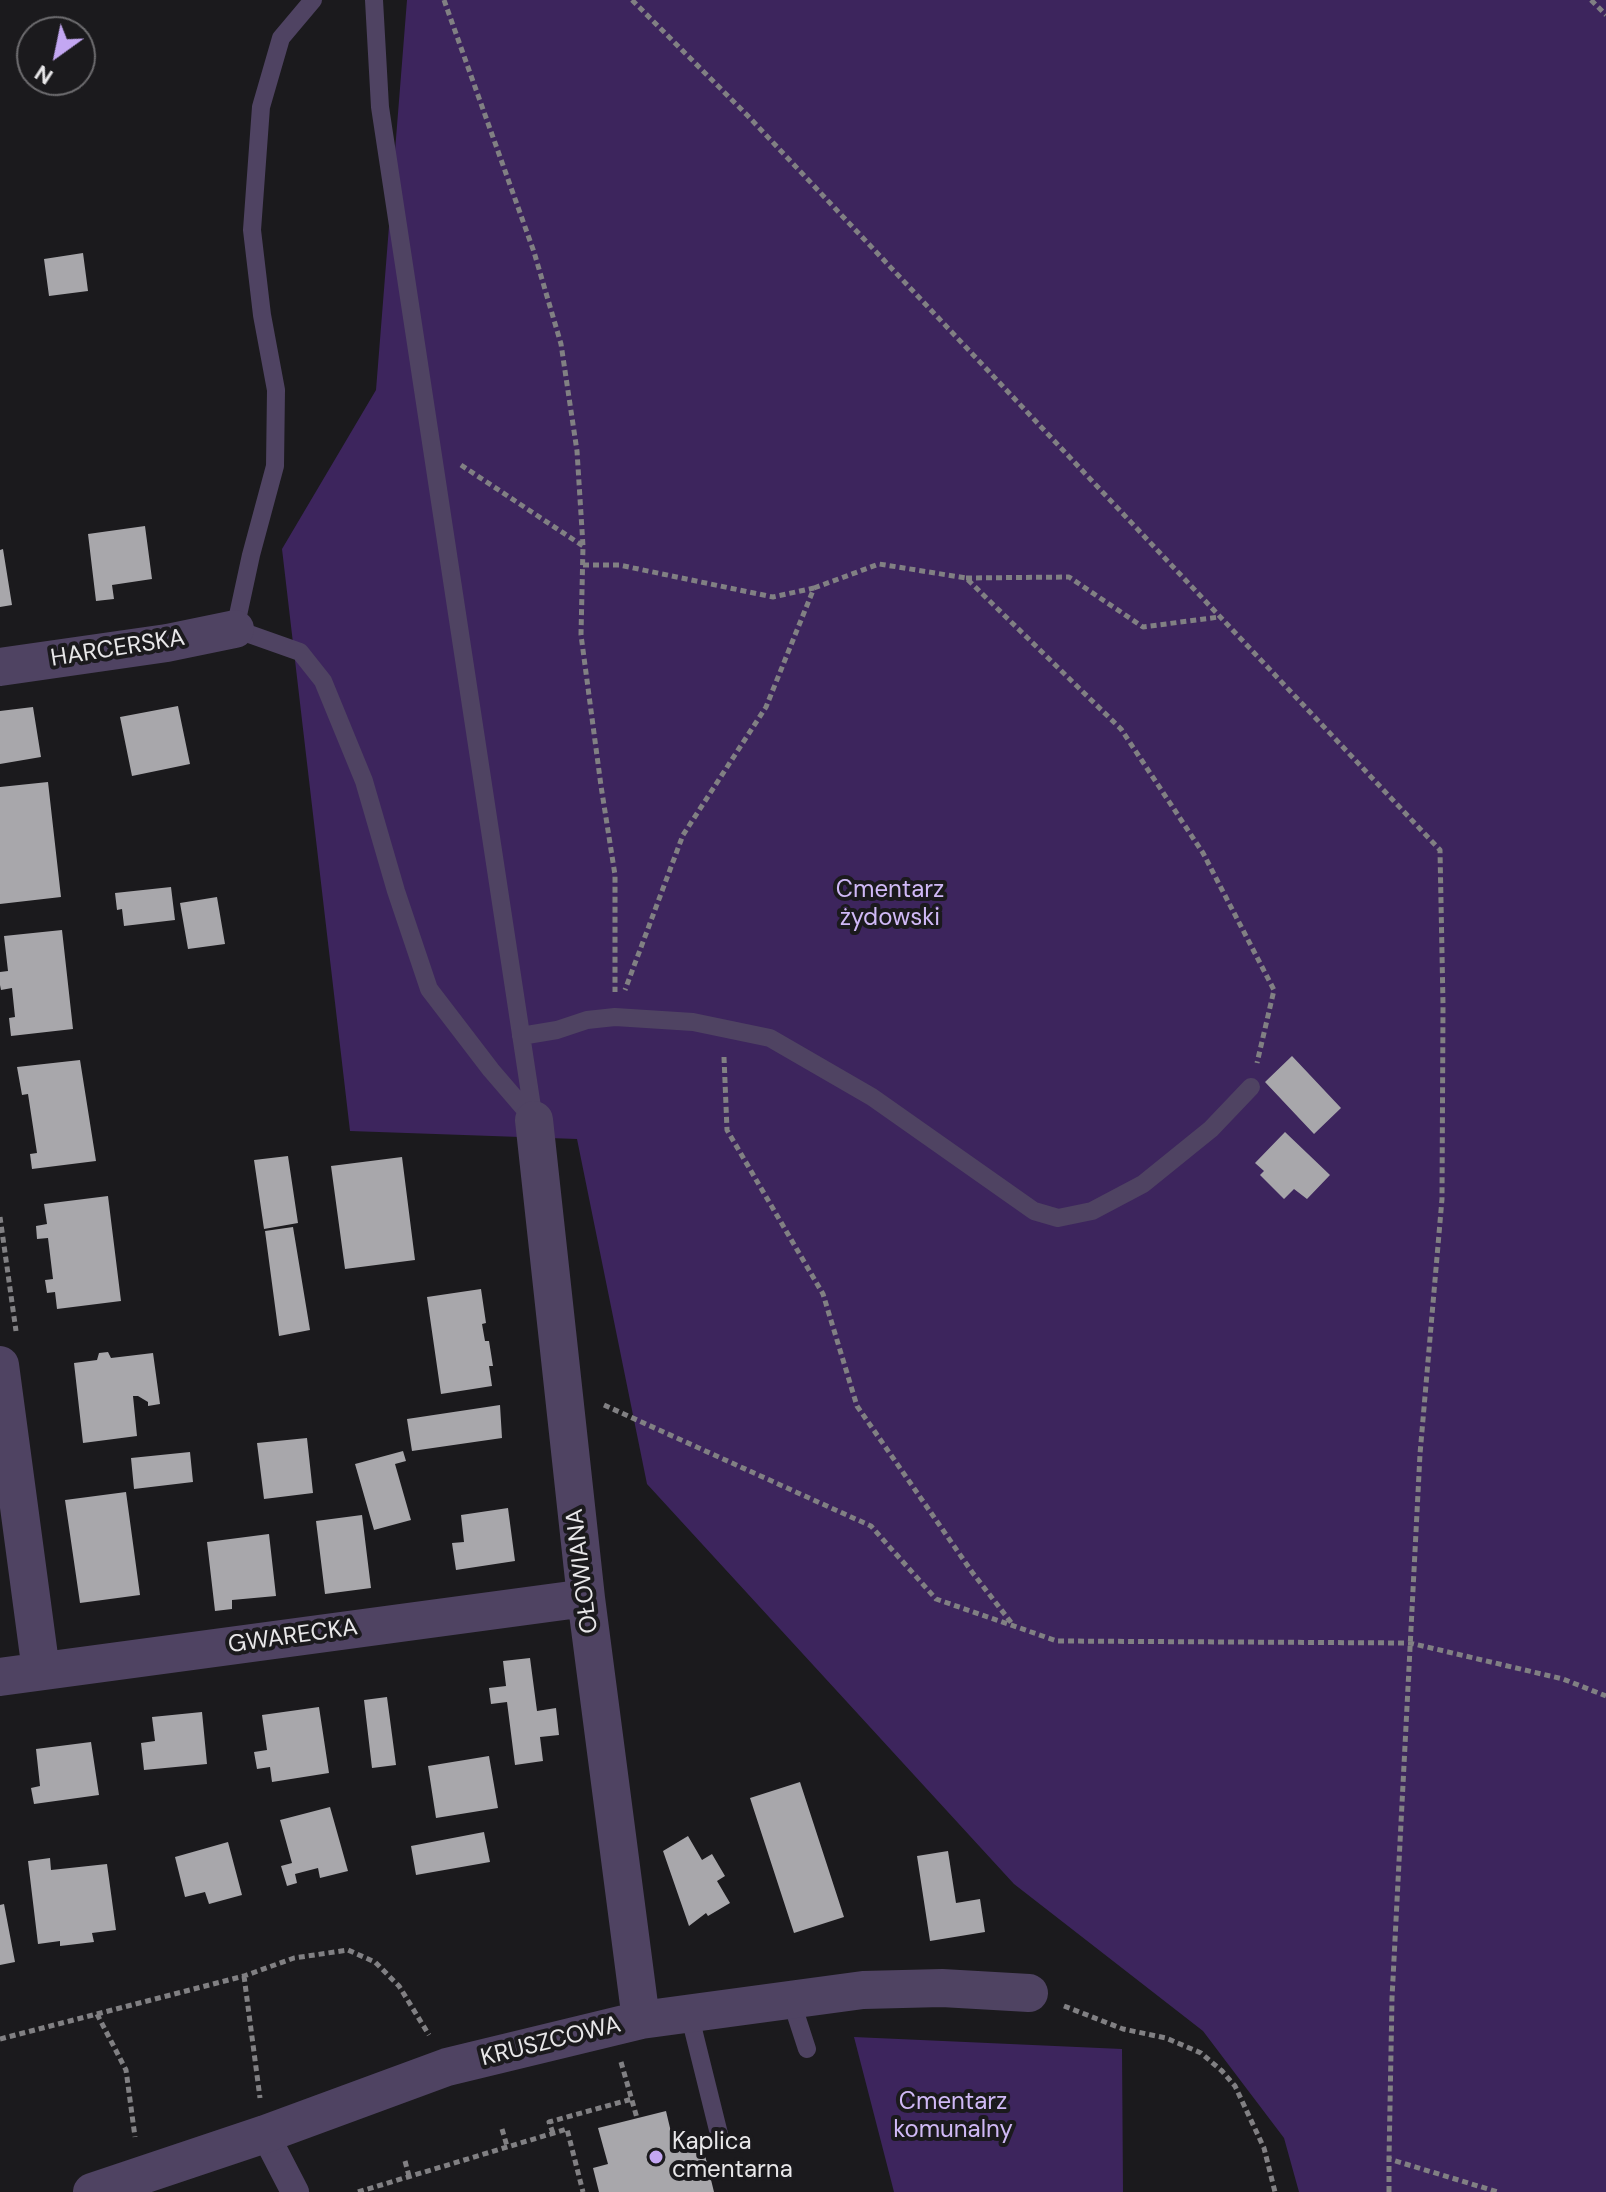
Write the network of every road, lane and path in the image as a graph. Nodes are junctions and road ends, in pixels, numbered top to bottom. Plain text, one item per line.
1 (313, 0) edge
2 (374, 0) edge
3 (444, 0) edge
4 (632, 0) edge
5 (1591, 0) edge
6 (1606, 15) edge
7 (432, 445) junction
8 (583, 546) junction
9 (583, 565) junction
10 (966, 578) junction
11 (814, 588) junction
12 (1220, 617) junction
13 (235, 629) junction
14 (0, 667) edge
15 (615, 1017) junction
16 (723, 1028) junction
17 (521, 1036) junction
18 (1251, 1087) joint
19 (534, 1120) junction
20 (0, 1365) edge
21 (563, 1386) junction
22 (586, 1598) junction
23 (1013, 1625) junction
24 (1410, 1643) junction
25 (41, 1671) junction
26 (0, 1677) edge
27 (1606, 1696) edge
28 (244, 1976) junction
29 (1029, 1993) joint
30 (791, 2000) junction
31 (689, 2013) junction
32 (97, 2014) junction
33 (641, 2020) junction
34 (0, 2039) edge
35 (807, 2049) dead end
36 (447, 2067) junction
37 (624, 2073) dead end
38 (632, 2099) junction
39 (637, 2118) dead end
40 (502, 2129) dead end
41 (553, 2133) junction
42 (265, 2134) junction
43 (719, 2134) dead end
44 (507, 2146) junction
45 (1389, 2159) junction
46 (405, 2161) dead end
47 (141, 2176) junction
48 (409, 2176) junction
49 (92, 2192) edge
50 (295, 2192) edge
51 (358, 2192) edge
52 (583, 2192) edge
53 (1275, 2192) edge
54 (1389, 2192) edge
55 (1498, 2192) edge

1 - 13 lane
2 - 7 lane
3 - 8 path
4 - 12 path
5 - 6 path
7 - 8 path
7 - 17 lane
8 - 9 path
9 - 11 path
9 - 15 path
10 - 11 path
10 - 12 path
10 - 18 path
11 - 15 path
12 - 24 path
13 - 14 street, HARCERSKA
13 - 19 lane
15 - 16 lane
15 - 17 lane
16 - 18 lane
16 - 23 path
17 - 19 lane
19 - 21 street, OŁOWIANA
20 - 25 street
21 - 22 street, OŁOWIANA
21 - 23 path
22 - 25 street, GWARECKA
22 - 33 street, OŁOWIANA
23 - 24 path
24 - 27 path
24 - 45 path
25 - 26 street, GWARECKA
28 - 32 path
28 - 36 path
28 - 42 path
29 - 30 street, KRUSZCOWA
29 - 53 path
30 - 31 street, KRUSZCOWA
30 - 35 lane
31 - 33 street, KRUSZCOWA
31 - 43 lane
32 - 34 path
32 - 47 path
33 - 36 street, KRUSZCOWA
36 - 42 street, KRUSZCOWA
37 - 38 path
38 - 39 path
38 - 41 path
40 - 44 path
41 - 44 path
41 - 52 path
42 - 47 street, KRUSZCOWA
42 - 50 street
44 - 48 path
45 - 54 path
45 - 55 path
46 - 48 path
47 - 49 street, KRUSZCOWA
48 - 51 path

